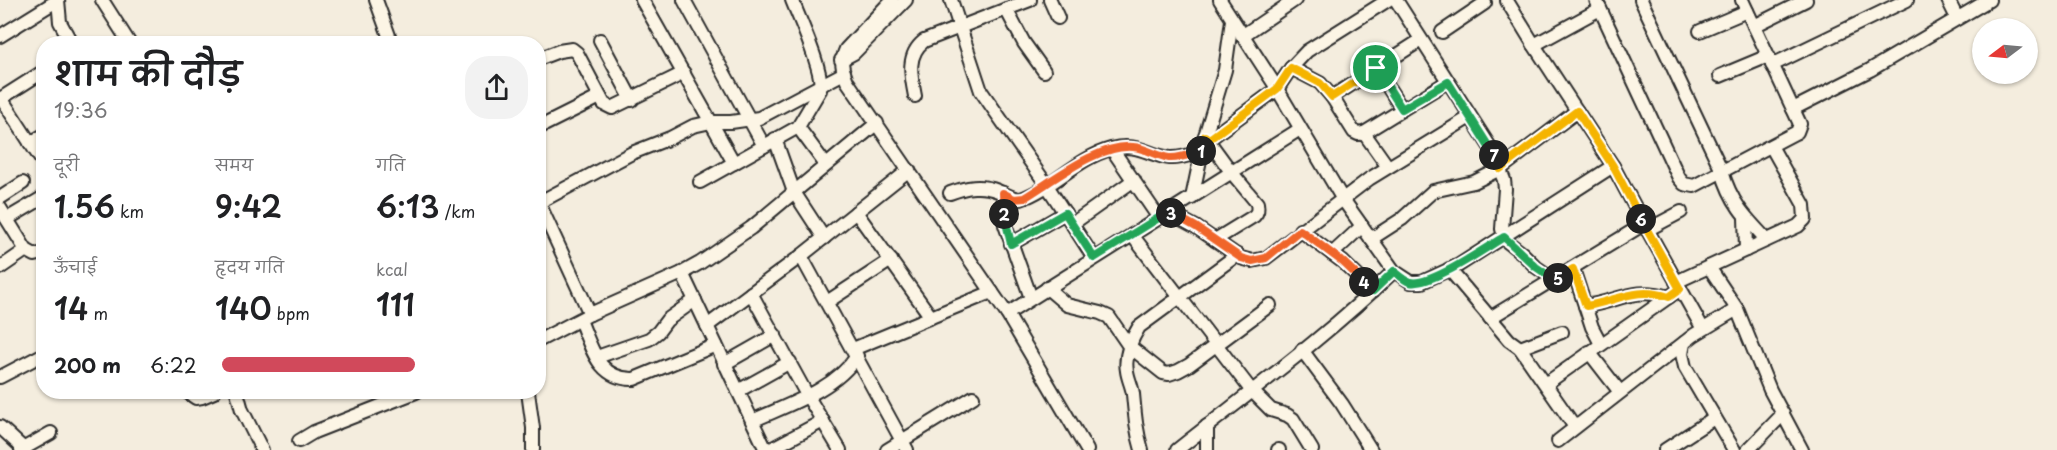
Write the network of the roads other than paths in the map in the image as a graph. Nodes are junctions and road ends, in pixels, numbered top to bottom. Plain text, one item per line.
1 (102, 0) edge
2 (376, 0) edge
3 (642, 0) edge
4 (684, 0) edge
5 (792, 0) edge
6 (892, 0) edge
7 (906, 0) edge
8 (951, 0) edge
9 (1030, 0) edge
10 (1050, 0) edge
11 (1220, 0) edge
12 (1295, 0) edge
13 (1388, 0) edge
14 (1396, 0) edge
15 (1508, 0) edge
16 (1641, 0) edge
17 (1806, 0) edge
18 (1907, 0) edge
19 (1948, 0) edge
20 (1989, 0) edge
21 (1484, 2) edge
22 (1598, 5) edge
23 (1745, 6) edge
24 (1006, 9) junction
25 (1058, 18) dead end
26 (1958, 18) junction
27 (1232, 20) junction
28 (1754, 26) junction
29 (961, 27) junction
30 (1700, 31) dead end
31 (1442, 32) dead end
32 (0, 36) edge
33 (68, 36) edge
34 (125, 36) edge
35 (389, 36) edge
36 (1242, 36) junction
37 (600, 40) dead end
38 (1420, 40) junction
39 (1534, 45) junction
40 (546, 56) edge
41 (841, 60) junction
42 (1770, 60) junction
43 (1291, 68) junction
44 (1376, 68) junction
45 (818, 69) junction
46 (1044, 71) dead end
47 (684, 73) junction
48 (844, 73) junction
49 (36, 76) edge
50 (1720, 76) dead end
51 (1448, 82) junction
52 (822, 85) junction
53 (1277, 89) junction
54 (915, 96) dead end
55 (600, 97) junction
56 (1332, 97) junction
57 (1, 98) edge
58 (632, 100) junction
59 (1402, 109) junction
60 (1793, 109) junction
61 (1577, 111) junction
62 (1470, 117) junction
63 (751, 120) junction
64 (711, 122) junction
65 (876, 123) junction
66 (546, 124) edge
67 (798, 127) junction
68 (1300, 129) junction
69 (1364, 133) junction
70 (775, 139) junction
71 (36, 140) edge
72 (1205, 142) junction
73 (30, 143) junction
74 (764, 146) junction
75 (1771, 146) junction
76 (1112, 148) junction
77 (36, 152) edge
78 (734, 163) junction
79 (826, 165) junction
80 (1613, 166) junction
81 (1388, 167) junction
82 (1500, 169) junction
83 (909, 170) junction
84 (1722, 171) junction
85 (1232, 173) junction
86 (1134, 180) junction
87 (23, 183) dead end
88 (700, 183) dead end
89 (1046, 184) junction
90 (794, 192) junction
91 (950, 193) dead end
92 (1003, 193) junction
93 (0, 198) edge
94 (546, 198) edge
95 (1192, 198) junction
96 (1342, 198) junction
97 (36, 200) edge
98 (856, 212) junction
99 (1681, 212) dead end
100 (3, 214) edge
101 (1164, 215) junction
102 (1745, 217) junction
103 (1069, 218) junction
104 (546, 220) edge
105 (1362, 226) junction
106 (1645, 227) junction
107 (1300, 230) junction
108 (1132, 235) junction
109 (1504, 237) junction
110 (824, 238) junction
111 (1371, 239) junction
112 (1215, 240) junction
113 (1767, 240) junction
114 (1011, 244) junction
115 (26, 250) junction
116 (1746, 250) junction
117 (1332, 254) junction
118 (36, 255) edge
119 (1236, 255) junction
120 (801, 256) junction
121 (1094, 258) junction
122 (891, 260) junction
123 (1709, 267) junction
124 (0, 268) edge
125 (1449, 269) junction
126 (1573, 269) junction
127 (1394, 271) junction
128 (682, 273) junction
129 (1555, 280) junction
130 (1678, 286) junction
131 (1047, 288) junction
132 (1373, 291) junction
133 (992, 292) junction
134 (751, 293) junction
135 (1178, 297) junction
136 (1669, 297) junction
137 (1031, 298) junction
138 (695, 300) junction
139 (827, 302) junction
140 (1270, 305) dead end
141 (1586, 306) junction
142 (1737, 309) junction
143 (1007, 314) junction
144 (585, 317) junction
145 (931, 317) junction
146 (1490, 318) junction
147 (707, 326) junction
148 (1703, 329) junction
149 (1562, 332) dead end
150 (775, 335) junction
151 (546, 337) edge
152 (1684, 343) junction
153 (1601, 344) junction
154 (716, 345) junction
155 (1216, 345) junction
156 (1129, 346) junction
157 (1520, 348) junction
158 (1302, 350) junction
159 (855, 352) junction
160 (1589, 352) junction
161 (597, 357) junction
162 (36, 358) edge
163 (790, 362) junction
164 (724, 364) junction
165 (0, 377) edge
166 (1547, 383) junction
167 (1251, 390) junction
168 (738, 391) junction
169 (1620, 392) junction
170 (807, 395) junction
171 (973, 397) dead end
172 (239, 399) edge
173 (398, 399) edge
174 (529, 399) edge
175 (1783, 414) junction
176 (1714, 418) junction
177 (752, 421) junction
178 (823, 421) junction
179 (1207, 426) junction
180 (0, 427) edge
181 (1575, 427) junction
182 (51, 433) dead end
183 (299, 441) dead end
184 (1558, 441) dead end
185 (905, 446) edge
186 (23, 450) edge
187 (262, 450) edge
188 (532, 450) edge
189 (767, 450) edge
190 (840, 450) edge
191 (887, 450) edge
192 (1087, 450) edge
193 (1142, 450) edge
194 (1177, 450) edge
195 (1207, 450) edge
196 (1312, 450) edge
197 (1371, 450) edge
198 (1665, 450) edge
199 (1734, 450) edge
200 (1748, 450) edge
201 (1802, 450) edge

1 - 34 street
2 - 35 street
3 - 47 street
4 - 63 street
5 - 45 street
6 - 41 street
7 - 41 street
8 - 29 street
9 - 24 street
10 - 25 street
11 - 27 street
12 - 36 street
13 - 43 street
14 - 38 street
15 - 21 street
15 - 39 street
16 - 84 street
17 - 28 street
18 - 42 street
19 - 26 street
20 - 26 street
21 - 31 street
22 - 39 street
22 - 84 street
23 - 28 street
23 - 30 street
24 - 29 street
24 - 46 street
26 - 60 street
27 - 36 street
27 - 72 street
28 - 42 street
29 - 54 street
29 - 89 street
32 - 33 street
36 - 53 street
37 - 58 street
38 - 44 street
38 - 51 street
39 - 61 street
40 - 55 street
41 - 48 street
42 - 50 street
42 - 60 street
43 - 53 street
43 - 56 street
44 - 56 street
44 - 59 street
45 - 48 street
45 - 52 street
47 - 58 street
47 - 64 street
48 - 52 street
48 - 65 street
49 - 57 street
51 - 59 street
51 - 62 street
52 - 63 street
52 - 67 street
53 - 68 street
53 - 72 street
55 - 58 street
55 - 66 street
56 - 69 street
57 - 73 street
59 - 69 street
60 - 75 street
61 - 80 street
61 - 82 street
62 - 81 street
62 - 82 street
63 - 64 street
63 - 74 street
64 - 78 street
64 - 94 street
65 - 79 street
65 - 83 street
67 - 70 street
67 - 79 street
68 - 85 street
68 - 96 street
69 - 81 street
70 - 74 street
70 - 90 street
71 - 73 street
72 - 76 street
72 - 85 street
72 - 95 street
73 - 77 street
74 - 78 street
75 - 84 street
75 - 113 street
76 - 86 street
76 - 89 street
78 - 88 street
79 - 90 street
80 - 106 street
80 - 109 street
81 - 96 street
82 - 109 street
82 - 111 street
83 - 98 street
83 - 133 street
84 - 102 street
85 - 95 street
85 - 112 street
86 - 101 street
86 - 103 street
87 - 93 street
89 - 92 street
89 - 103 street
90 - 110 street
90 - 128 street
91 - 92 street
92 - 114 street
95 - 101 street
96 - 105 street
96 - 107 street
97 - 100 street
98 - 110 street
98 - 122 street
99 - 106 street
100 - 115 street
101 - 108 street
101 - 112 street
102 - 113 street
102 - 116 street
103 - 114 street
103 - 121 street
104 - 144 street
105 - 111 street
105 - 117 street
106 - 126 street
106 - 130 street
107 - 117 street
107 - 119 street
108 - 121 street
108 - 135 street
109 - 125 street
109 - 129 street
110 - 120 street
111 - 127 street
112 - 119 street
113 - 116 street
114 - 137 street
115 - 118 street
115 - 124 street
116 - 123 street
117 - 132 street
119 - 135 street
120 - 134 street
120 - 139 street
121 - 131 street
122 - 139 street
122 - 145 street
123 - 130 street
123 - 142 street
125 - 127 street
125 - 146 street
126 - 129 street
126 - 141 street
127 - 132 street
128 - 138 street
128 - 144 street
129 - 146 street
130 - 136 street
130 - 148 street
131 - 137 street
131 - 156 street
132 - 158 street
133 - 143 street
133 - 145 street
134 - 147 street
134 - 150 street
135 - 155 street
135 - 156 street
136 - 141 street
136 - 153 street
137 - 143 street
138 - 147 street
138 - 161 street
139 - 159 street
140 - 155 street
141 - 153 street
142 - 148 street
142 - 175 street
143 - 192 street
144 - 151 street
144 - 161 street
145 - 159 street
146 - 157 street
147 - 154 street
148 - 152 street
149 - 157 street
150 - 163 street
150 - 164 street
152 - 169 street
152 - 176 street
153 - 160 street
154 - 161 street
154 - 164 street
155 - 156 street
155 - 167 street
156 - 193 street
157 - 166 street
158 - 167 street
158 - 197 street
159 - 170 street
159 - 185 street
160 - 166 street
160 - 169 street
162 - 165 street
163 - 168 street
163 - 170 street
164 - 168 street
166 - 181 street
167 - 179 street
167 - 196 street
168 - 177 street
169 - 181 street
170 - 177 street
170 - 178 street
171 - 185 street
172 - 187 street
173 - 183 street
174 - 188 street
175 - 200 street
175 - 201 street
176 - 198 street
176 - 199 street
177 - 189 street
178 - 189 street
178 - 190 street
179 - 194 street
179 - 195 street
180 - 186 street
181 - 184 street
182 - 186 street
185 - 191 street

